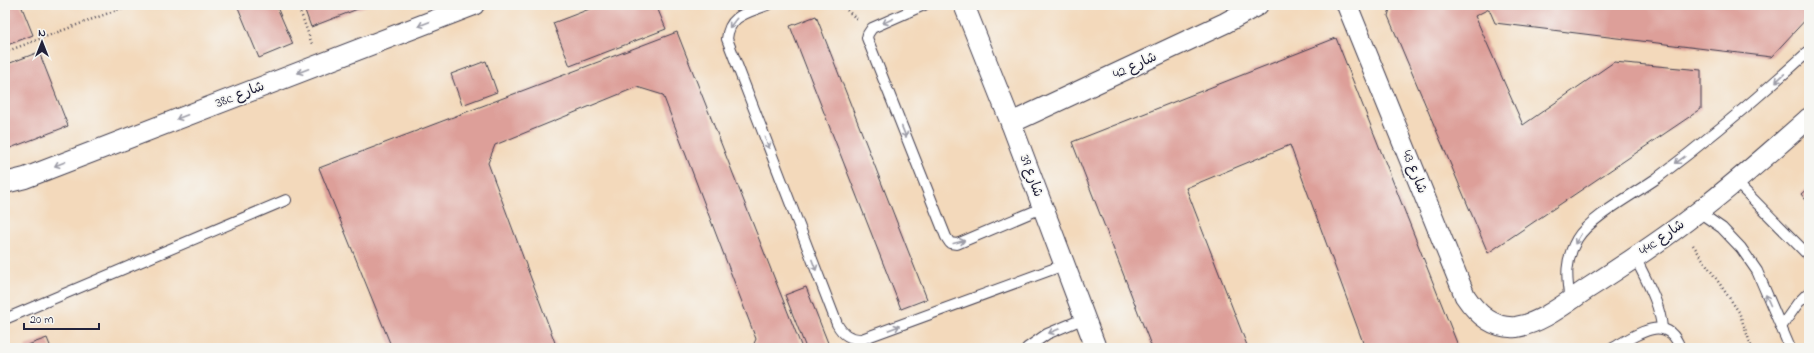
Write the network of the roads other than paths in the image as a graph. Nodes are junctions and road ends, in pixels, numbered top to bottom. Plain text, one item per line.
1 (474, 5) edge
2 (767, 5) edge
3 (924, 5) edge
4 (964, 5) edge
5 (1258, 5) edge
6 (1347, 5) edge
7 (1809, 51) edge
8 (1809, 118) edge
9 (1011, 123) junction
10 (1735, 181) junction
11 (5, 183) edge
12 (286, 200) dead end
13 (1042, 208) junction
14 (1699, 212) junction
15 (1808, 254) dead end
16 (1635, 257) junction
17 (1064, 265) junction
18 (1809, 292) edge
19 (1570, 300) junction
20 (1084, 318) junction
21 (5, 319) edge
22 (1498, 326) joint
23 (1781, 327) junction
24 (1662, 328) junction
25 (1026, 348) edge
26 (1096, 348) edge
27 (1613, 348) edge
28 (1680, 348) edge
29 (1790, 348) edge

1 -> 11 street, 38c شارع
2 -> 17 lane
3 -> 13 lane
4 - 9 street, شارع 39
5 - 9 street, شارع 42
6 - 22 street, شارع 43
7 -> 19 lane
8 - 10 street, 44c شارع
9 - 13 street, شارع 39
10 - 14 street, 44c شارع
10 - 15 lane
12 - 21 lane
13 - 17 street, شارع 39
14 - 16 street, 44c شارع
23 -> 14 lane
16 - 19 street, 44c شارع
16 - 24 lane
17 - 20 street, شارع 39
18 - 23 lane
19 - 22 street, 44c شارع
20 -> 25 lane
20 - 26 street, شارع 39
23 - 29 lane
24 - 27 lane
24 - 28 lane

